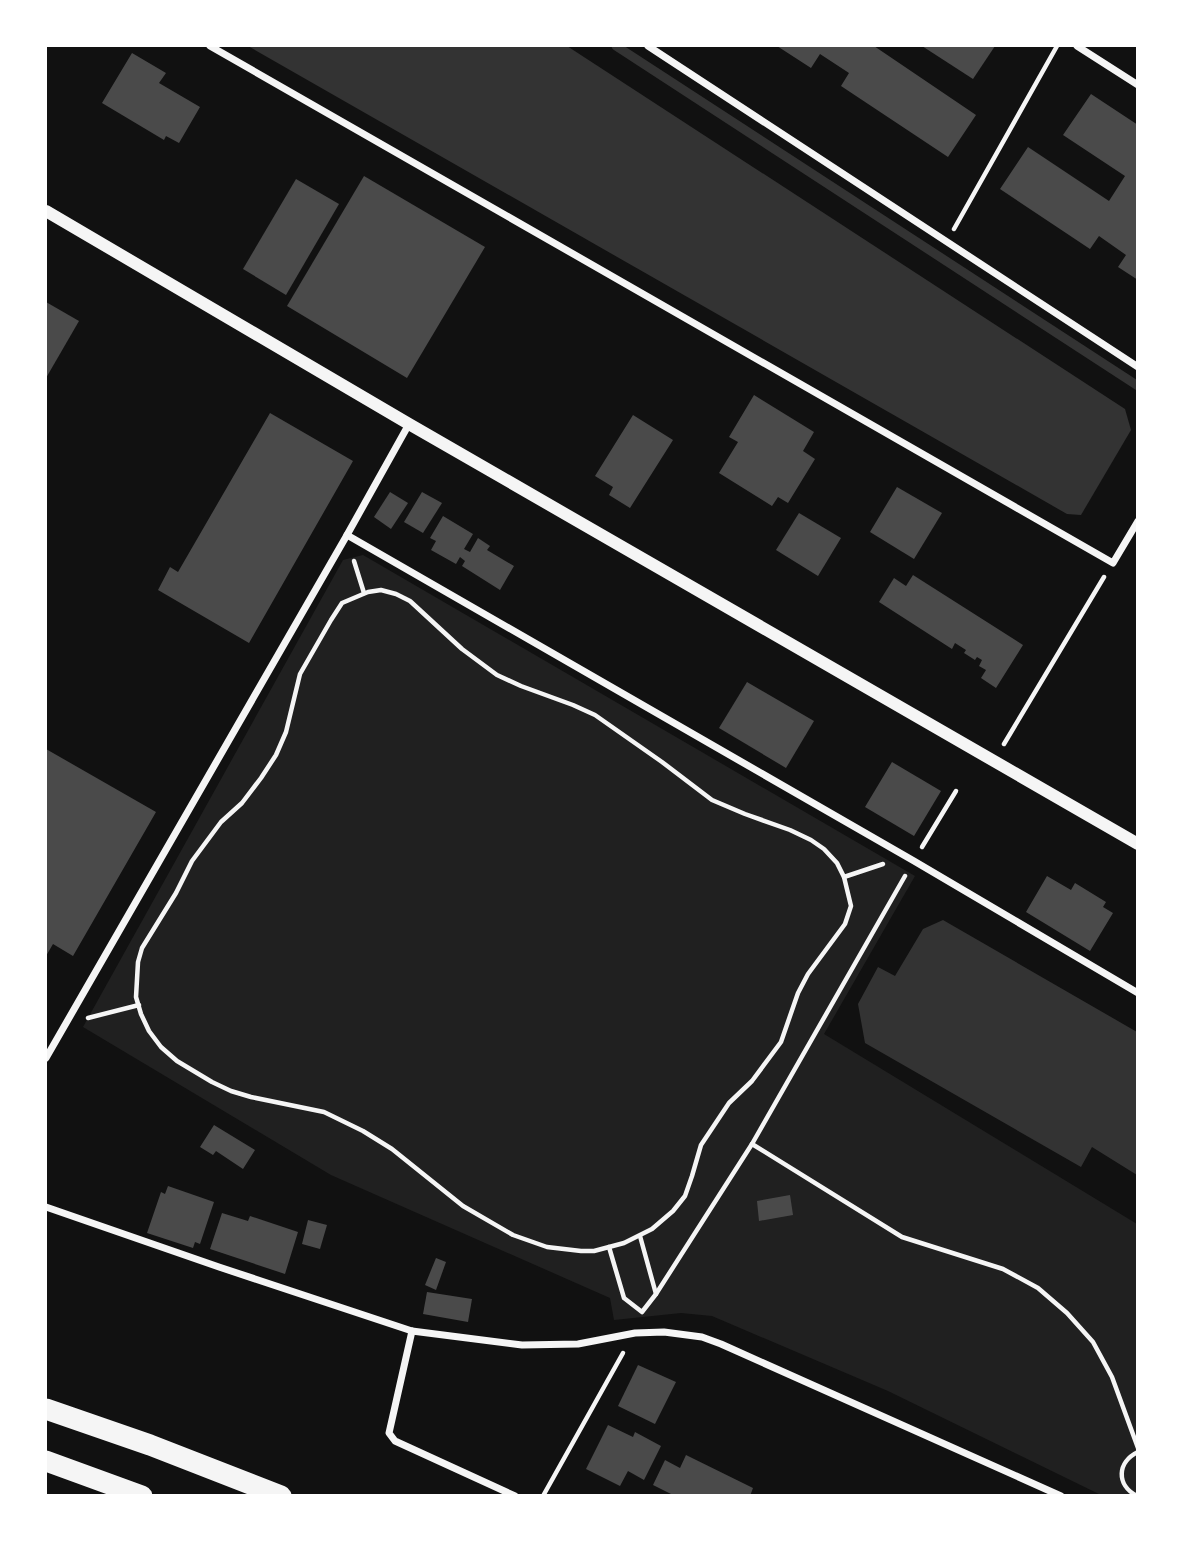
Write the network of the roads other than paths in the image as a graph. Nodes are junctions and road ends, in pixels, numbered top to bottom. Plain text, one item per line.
1 (210, 46) edge
2 (648, 46) edge
3 (1077, 46) edge
4 (1138, 85) edge
5 (46, 211) edge
6 (1138, 367) edge
7 (409, 424) junction
8 (1138, 521) edge
9 (347, 535) junction
10 (1138, 844) edge
11 (1138, 993) edge
12 (46, 1058) edge
13 (46, 1207) edge
14 (412, 1331) junction
15 (46, 1409) edge
16 (46, 1461) edge
17 (142, 1496) edge
18 (281, 1496) edge
19 (515, 1496) edge
20 (1061, 1496) edge

1 - 8 street
2 - 6 street
3 - 4 street
5 - 7 street
7 - 9 street
7 - 10 street
9 - 11 street
9 - 12 street
13 - 14 street
14 - 19 street
14 - 20 street
15 - 18 highway
16 - 17 highway

